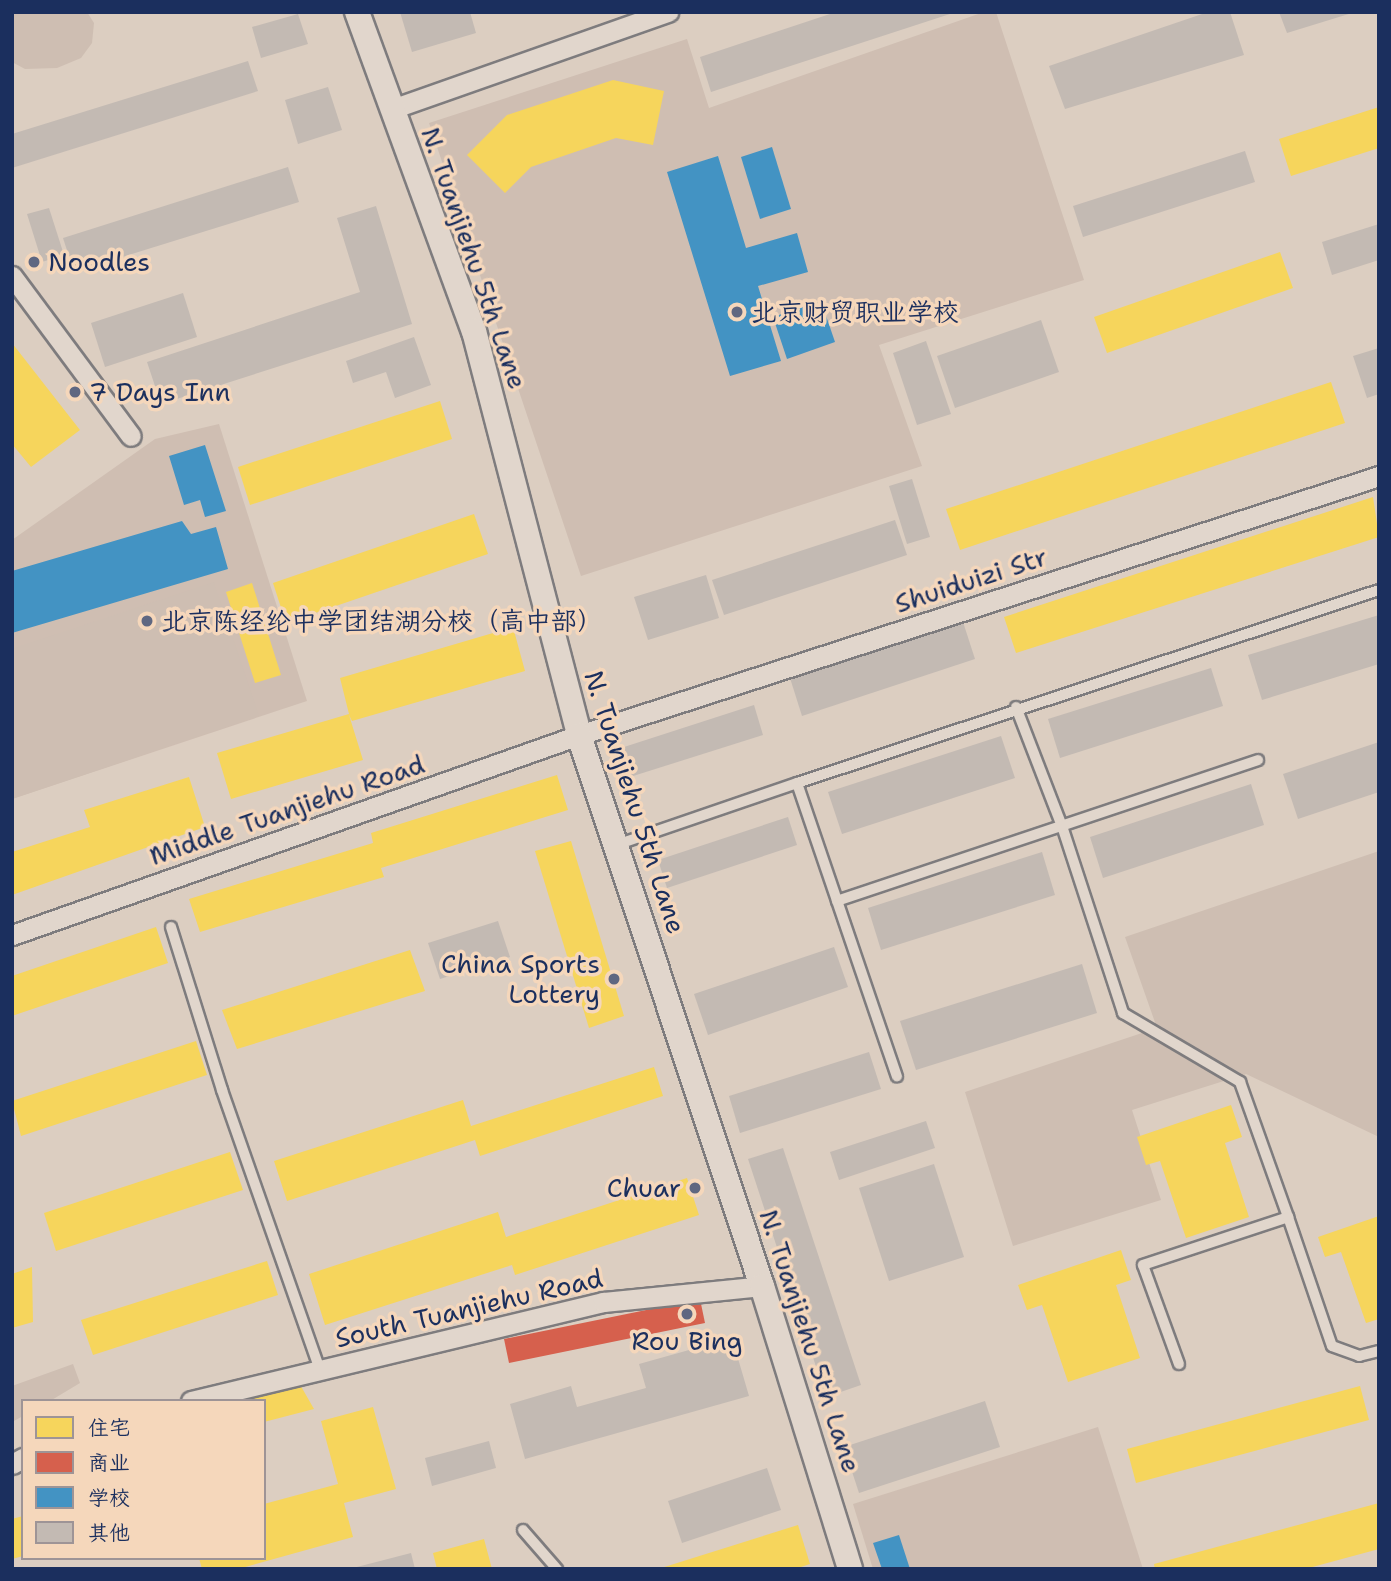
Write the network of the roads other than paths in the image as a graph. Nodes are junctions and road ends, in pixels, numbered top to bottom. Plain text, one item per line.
1 (357, 12) edge
2 (668, 12) edge
3 (392, 109) junction
4 (12, 276) edge
5 (131, 436) dead end
6 (1379, 476) edge
7 (1379, 590) edge
8 (1016, 707) junction
9 (579, 735) junction
10 (1258, 760) dead end
11 (797, 783) junction
12 (1062, 826) junction
13 (616, 845) junction
14 (837, 901) junction
15 (171, 927) dead end
16 (12, 935) edge
17 (897, 1076) dead end
18 (1288, 1217) junction
19 (762, 1286) junction
20 (1379, 1351) edge
21 (1179, 1364) dead end
22 (320, 1370) junction
23 (199, 1399) edge
24 (523, 1530) dead end
25 (557, 1569) edge
26 (850, 1569) edge

1 - 3 street, N. Tuanjiehu 5th Lane
2 - 3 street
3 - 9 street, N. Tuanjiehu 5th Lane
4 - 5 street
6 - 9 street, Shuiduizi Str
7 - 8 lane
8 - 11 lane
8 - 12 lane
9 - 13 street, N. Tuanjiehu 5th Lane
9 - 16 street, Middle Tuanjiehu Road
10 - 12 lane
11 - 13 lane
11 - 14 lane
12 - 14 lane
12 - 18 lane
13 - 19 street, N. Tuanjiehu 5th Lane
14 - 17 lane
15 - 22 lane
18 - 20 lane
18 - 21 lane
19 - 22 street, South Tuanjiehu Road
19 - 26 street, N. Tuanjiehu 5th Lane
22 - 23 street, South Tuanjiehu Road
24 - 25 lane

